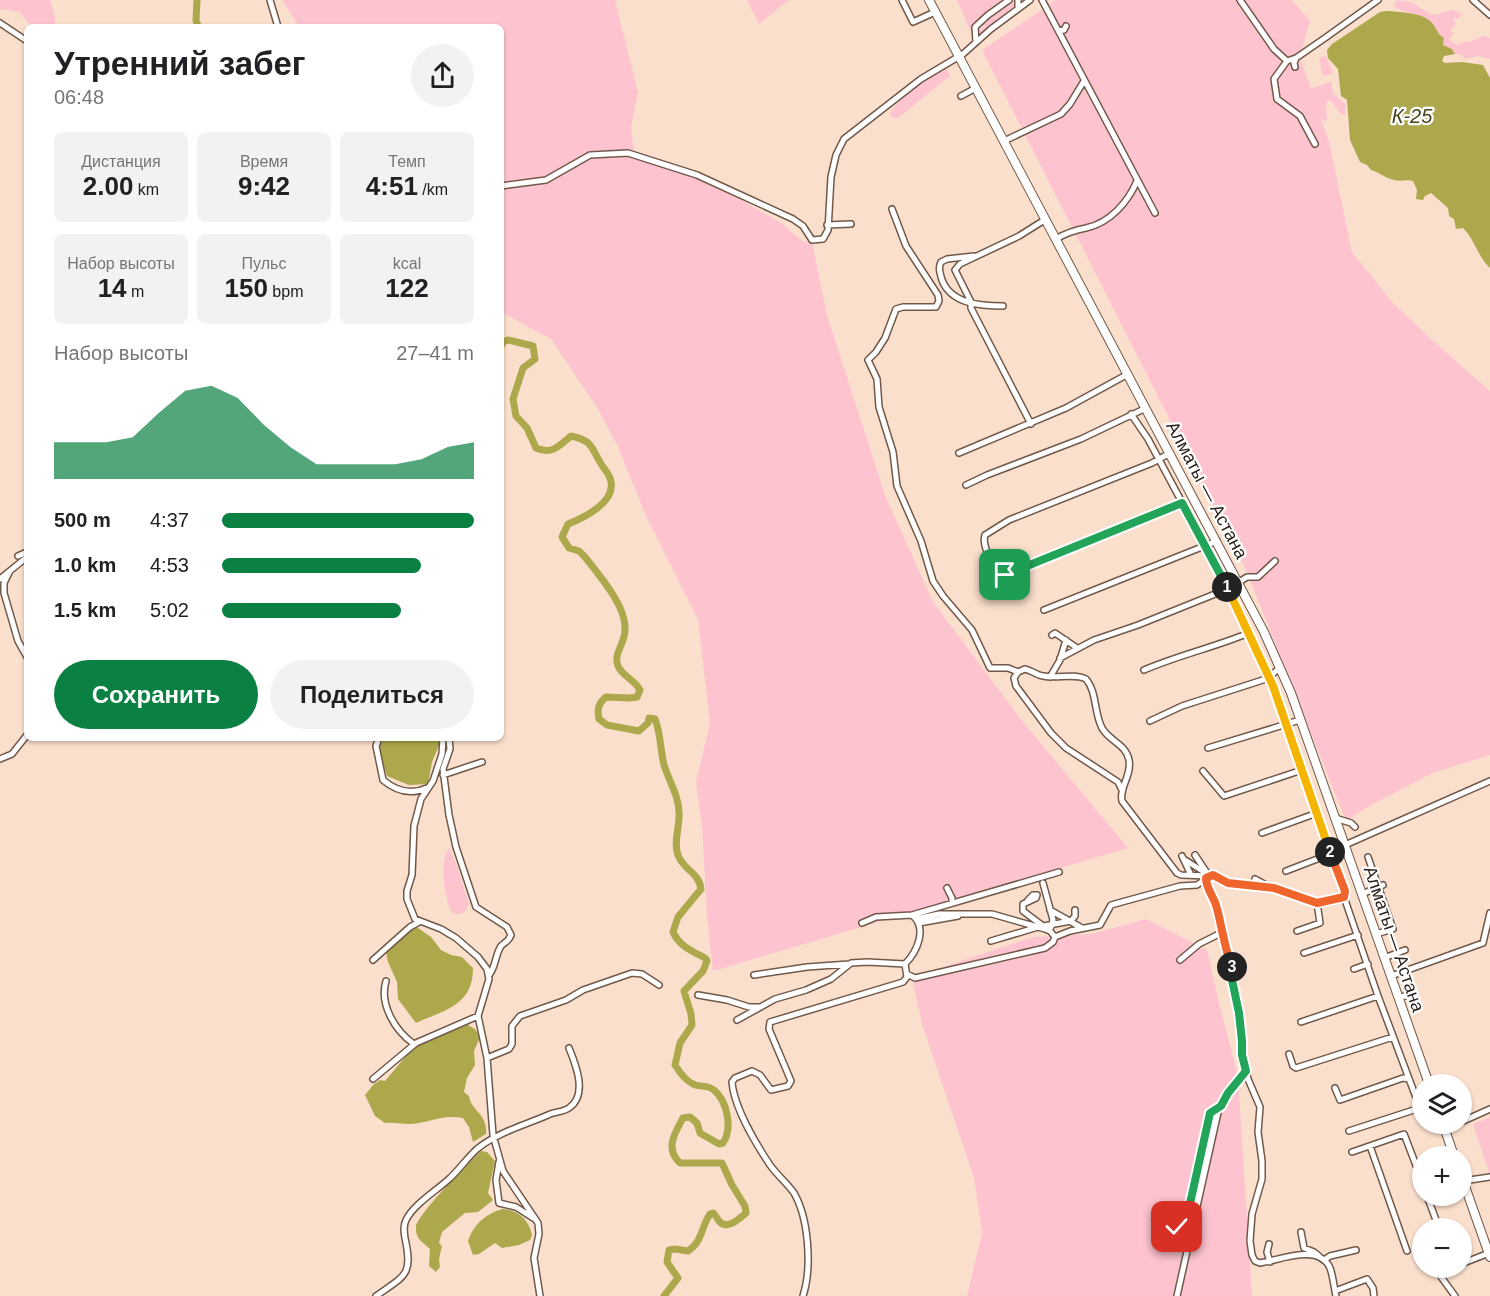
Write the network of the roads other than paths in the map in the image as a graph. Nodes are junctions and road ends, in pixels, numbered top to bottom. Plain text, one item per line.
1 (270, 0) edge
2 (902, 0) edge
3 (929, 0) edge
4 (1009, 0) edge
5 (1018, 0) edge
6 (1030, 0) edge
7 (1042, 0) edge
8 (1240, 0) edge
9 (1378, 0) edge
10 (1473, 0) edge
11 (1018, 9) junction
12 (935, 12) junction
13 (1490, 15) edge
14 (914, 22) junction
15 (0, 23) edge
16 (277, 24) edge
17 (1066, 26) dead end
18 (909, 27) dead end
19 (1059, 31) junction
20 (24, 39) edge
21 (976, 42) junction
22 (959, 57) junction
23 (1296, 58) junction
24 (1287, 61) junction
25 (1295, 67) dead end
26 (1084, 81) junction
27 (976, 88) junction
28 (961, 96) dead end
29 (1004, 141) junction
30 (1315, 144) dead end
31 (1137, 181) junction
32 (504, 186) edge
33 (892, 209) dead end
34 (1155, 213) dead end
35 (1046, 219) junction
36 (851, 224) dead end
37 (827, 225) junction
38 (1056, 239) junction
39 (976, 256) junction
40 (940, 275) junction
41 (928, 280) junction
42 (971, 302) junction
43 (1003, 306) dead end
44 (1128, 375) junction
45 (1146, 408) junction
46 (1131, 414) junction
47 (1031, 424) junction
48 (1161, 436) junction
49 (1150, 443) junction
50 (959, 453) dead end
51 (1172, 457) junction
52 (1158, 460) junction
53 (1162, 466) junction
54 (966, 486) dead end
55 (1191, 491) junction
56 (1179, 503) junction
57 (1217, 541) junction
58 (1204, 547) junction
59 (24, 555) edge
60 (18, 556) dead end
61 (24, 558) edge
62 (1275, 561) dead end
63 (9, 573) junction
64 (1005, 575) junction
65 (0, 579) edge
66 (1239, 583) junction
67 (1011, 588) dead end
68 (1229, 590) junction
69 (1044, 610) dead end
70 (1249, 633) junction
71 (1052, 636) dead end
72 (1066, 640) junction
73 (1077, 648) junction
74 (24, 652) edge
75 (1060, 658) junction
76 (1280, 668) junction
77 (1144, 670) dead end
78 (1017, 672) junction
79 (1050, 677) junction
80 (1270, 677) junction
81 (1300, 720) junction
82 (1150, 721) dead end
83 (1286, 724) junction
84 (24, 739) edge
85 (378, 741) edge
86 (443, 741) edge
87 (449, 741) edge
88 (1208, 748) dead end
89 (0, 759) edge
90 (482, 762) dead end
91 (1302, 770) junction
92 (1203, 771) dead end
93 (443, 775) junction
94 (1490, 781) edge
95 (430, 785) junction
96 (1122, 790) junction
97 (411, 792) junction
98 (421, 799) junction
99 (1317, 813) junction
100 (1335, 818) junction
101 (1355, 827) dead end
102 (1262, 832) dead end
103 (1345, 847) junction
104 (1331, 854) junction
105 (1195, 855) dead end
106 (1368, 857) dead end
107 (1286, 871) dead end
108 (1059, 872) dead end
109 (1191, 875) junction
110 (1207, 875) junction
111 (1255, 879) dead end
112 (1043, 883) dead end
113 (1267, 886) junction
114 (1381, 886) junction
115 (947, 888) dead end
116 (1361, 891) junction
117 (1345, 894) junction
118 (1028, 900) dead end
119 (952, 903) junction
120 (1317, 903) junction
121 (1050, 910) junction
122 (1075, 910) dead end
123 (1490, 913) edge
124 (963, 915) junction
125 (918, 920) junction
126 (1071, 921) junction
127 (419, 922) junction
128 (862, 923) dead end
129 (1040, 927) junction
130 (1051, 928) junction
131 (1082, 928) junction
132 (1296, 932) dead end
133 (1221, 933) junction
134 (1376, 934) junction
135 (1358, 936) junction
136 (1054, 937) junction
137 (991, 941) dead end
138 (1405, 950) dead end
139 (1304, 953) dead end
140 (1384, 958) junction
141 (373, 960) dead end
142 (1180, 960) dead end
143 (849, 964) junction
144 (905, 964) junction
145 (1368, 964) junction
146 (1354, 969) dead end
147 (907, 974) junction
148 (489, 975) junction
149 (754, 975) dead end
150 (1391, 976) junction
151 (386, 981) dead end
152 (659, 985) dead end
153 (1411, 994) dead end
154 (698, 995) dead end
155 (1378, 996) junction
156 (1398, 998) junction
157 (762, 1007) junction
158 (478, 1016) junction
159 (737, 1020) dead end
160 (1301, 1022) dead end
161 (1393, 1037) junction
162 (414, 1044) junction
163 (569, 1048) dead end
164 (1289, 1054) dead end
165 (487, 1058) junction
166 (1246, 1071) junction
167 (1425, 1074) edge
168 (373, 1078) dead end
169 (1409, 1079) junction
170 (1335, 1088) dead end
171 (1219, 1108) junction
172 (1490, 1109) edge
173 (1472, 1117) edge
174 (1349, 1131) dead end
175 (494, 1138) junction
176 (1370, 1146) junction
177 (1352, 1152) dead end
178 (1412, 1152) edge
179 (500, 1162) junction
180 (1490, 1177) edge
181 (1472, 1178) edge
182 (1472, 1206) edge
183 (536, 1219) junction
184 (1155, 1220) dead end
185 (1301, 1232) dead end
186 (1269, 1244) dead end
187 (1356, 1250) dead end
188 (1407, 1251) dead end
189 (1489, 1255) edge
190 (1322, 1259) junction
191 (1472, 1260) edge
192 (1270, 1262) junction
193 (1442, 1278) edge
194 (1335, 1293) edge
195 (376, 1296) edge
196 (540, 1296) edge
197 (803, 1296) edge
198 (1177, 1296) edge
199 (1374, 1296) edge
200 (1455, 1296) edge

1 - 16 street
2 - 14 street
3 - 12 highway, Алматы — Астана
4 - 21 street
5 - 11 street
6 - 11 street
7 - 19 street
8 - 24 street
9 - 23 street
10 - 13 street
11 - 21 street
12 - 14 street
12 - 22 highway, Алматы — Астана
14 - 18 street
15 - 20 street
17 - 19 street
19 - 26 street
21 - 22 street
22 - 27 highway, Алматы — Астана
22 - 37 street
23 - 24 street
23 - 25 street
24 - 30 street
26 - 29 street
26 - 31 street
27 - 28 street
27 - 29 highway, Алматы — Астана
29 - 35 highway, Алматы — Астана
31 - 34 street
31 - 38 street
32 - 37 street
33 - 41 street
35 - 38 highway, Алматы — Астана
35 - 39 street
36 - 37 street
38 - 44 highway, Алматы — Астана
39 - 40 street
39 - 42 street
40 - 41 street
40 - 42 street
41 - 78 street
42 - 43 street
42 - 47 street
44 - 45 highway, Алматы — Астана
44 - 47 street
45 - 46 street
45 - 48 highway, Алматы — Астана
46 - 49 street
46 - 54 street
47 - 50 street
48 - 49 street
48 - 51 highway, Алматы — Астана
49 - 52 street
51 - 52 street
51 - 53 street
51 - 55 highway, Алматы — Астана
52 - 53 street
52 - 64 street
53 - 56 street
55 - 56 street
55 - 57 highway, Алматы — Астана
56 - 58 street
56 - 64 street
57 - 58 street
57 - 66 highway, Алматы — Астана
58 - 68 street
58 - 69 street
59 - 60 street
61 - 63 street
62 - 66 street
63 - 65 street
63 - 74 street
64 - 67 street
66 - 68 street
66 - 76 highway, Алматы — Астана
68 - 70 street
68 - 73 street
70 - 77 street
70 - 80 street
71 - 72 street
72 - 73 street
72 - 75 street
73 - 75 street
75 - 79 street
76 - 80 street
76 - 81 highway, Алматы — Астана
78 - 79 street
78 - 96 street
79 - 96 street
80 - 82 street
80 - 83 street
81 - 83 street
81 - 100 highway, Алматы — Астана
83 - 88 street
83 - 91 street
84 - 89 street
85 - 97 street
86 - 95 street
87 - 93 street
90 - 93 street
91 - 92 street
91 - 99 street
93 - 148 street
94 - 103 street
95 - 97 street
95 - 98 street
96 - 109 street
97 - 98 street
98 - 127 street
99 - 102 street
99 - 104 street
100 - 101 street
100 - 103 highway, Алматы — Астана
103 - 104 street
103 - 116 highway, Алматы — Астана
104 - 107 street
104 - 117 street
105 - 110 street
106 - 114 street
108 - 119 street
109 - 110 street
109 - 110 street
110 - 113 street
110 - 131 street
110 - 133 street
111 - 113 street
112 - 121 street
113 - 120 street
114 - 116 street
114 - 134 street
115 - 119 street
116 - 117 street
116 - 134 highway, Алматы — Астана
117 - 120 street
117 - 135 street
118 - 129 street
119 - 125 street
120 - 132 street
121 - 126 street
121 - 130 street
122 - 126 street
123 - 150 street
124 - 125 street
124 - 125 street
124 - 129 street
125 - 128 street
125 - 144 street
126 - 130 street
126 - 131 street
127 - 141 street
127 - 148 street
129 - 130 street
129 - 137 street
130 - 136 street
131 - 136 street
133 - 142 street
133 - 166 street
134 - 140 highway, Алматы — Астана
135 - 139 street
135 - 145 street
136 - 147 street
138 - 140 street
140 - 150 highway, Алматы — Астана
143 - 144 street
143 - 149 street
143 - 157 street
144 - 147 street
145 - 146 street
145 - 155 street
147 - 197 street
148 - 158 street
150 - 156 highway, Алматы — Астана
151 - 162 street
152 - 165 street
153 - 156 street
154 - 157 street
155 - 160 street
155 - 161 street
156 - 167 highway, Алматы — Астана
157 - 159 street
158 - 162 street
158 - 165 street
161 - 164 street
161 - 169 street
162 - 168 street
163 - 175 street
165 - 175 street
166 - 171 street
166 - 192 street
169 - 170 street
169 - 174 street
171 - 184 street
171 - 198 street
172 - 173 street
175 - 179 street
175 - 195 street
176 - 177 street
176 - 178 street
176 - 188 street
179 - 183 street
179 - 183 street
180 - 181 street
182 - 189 highway
183 - 196 street
185 - 190 street
186 - 192 street
187 - 190 street
189 - 191 street
190 - 192 street
190 - 194 street
193 - 200 street
194 - 199 street

